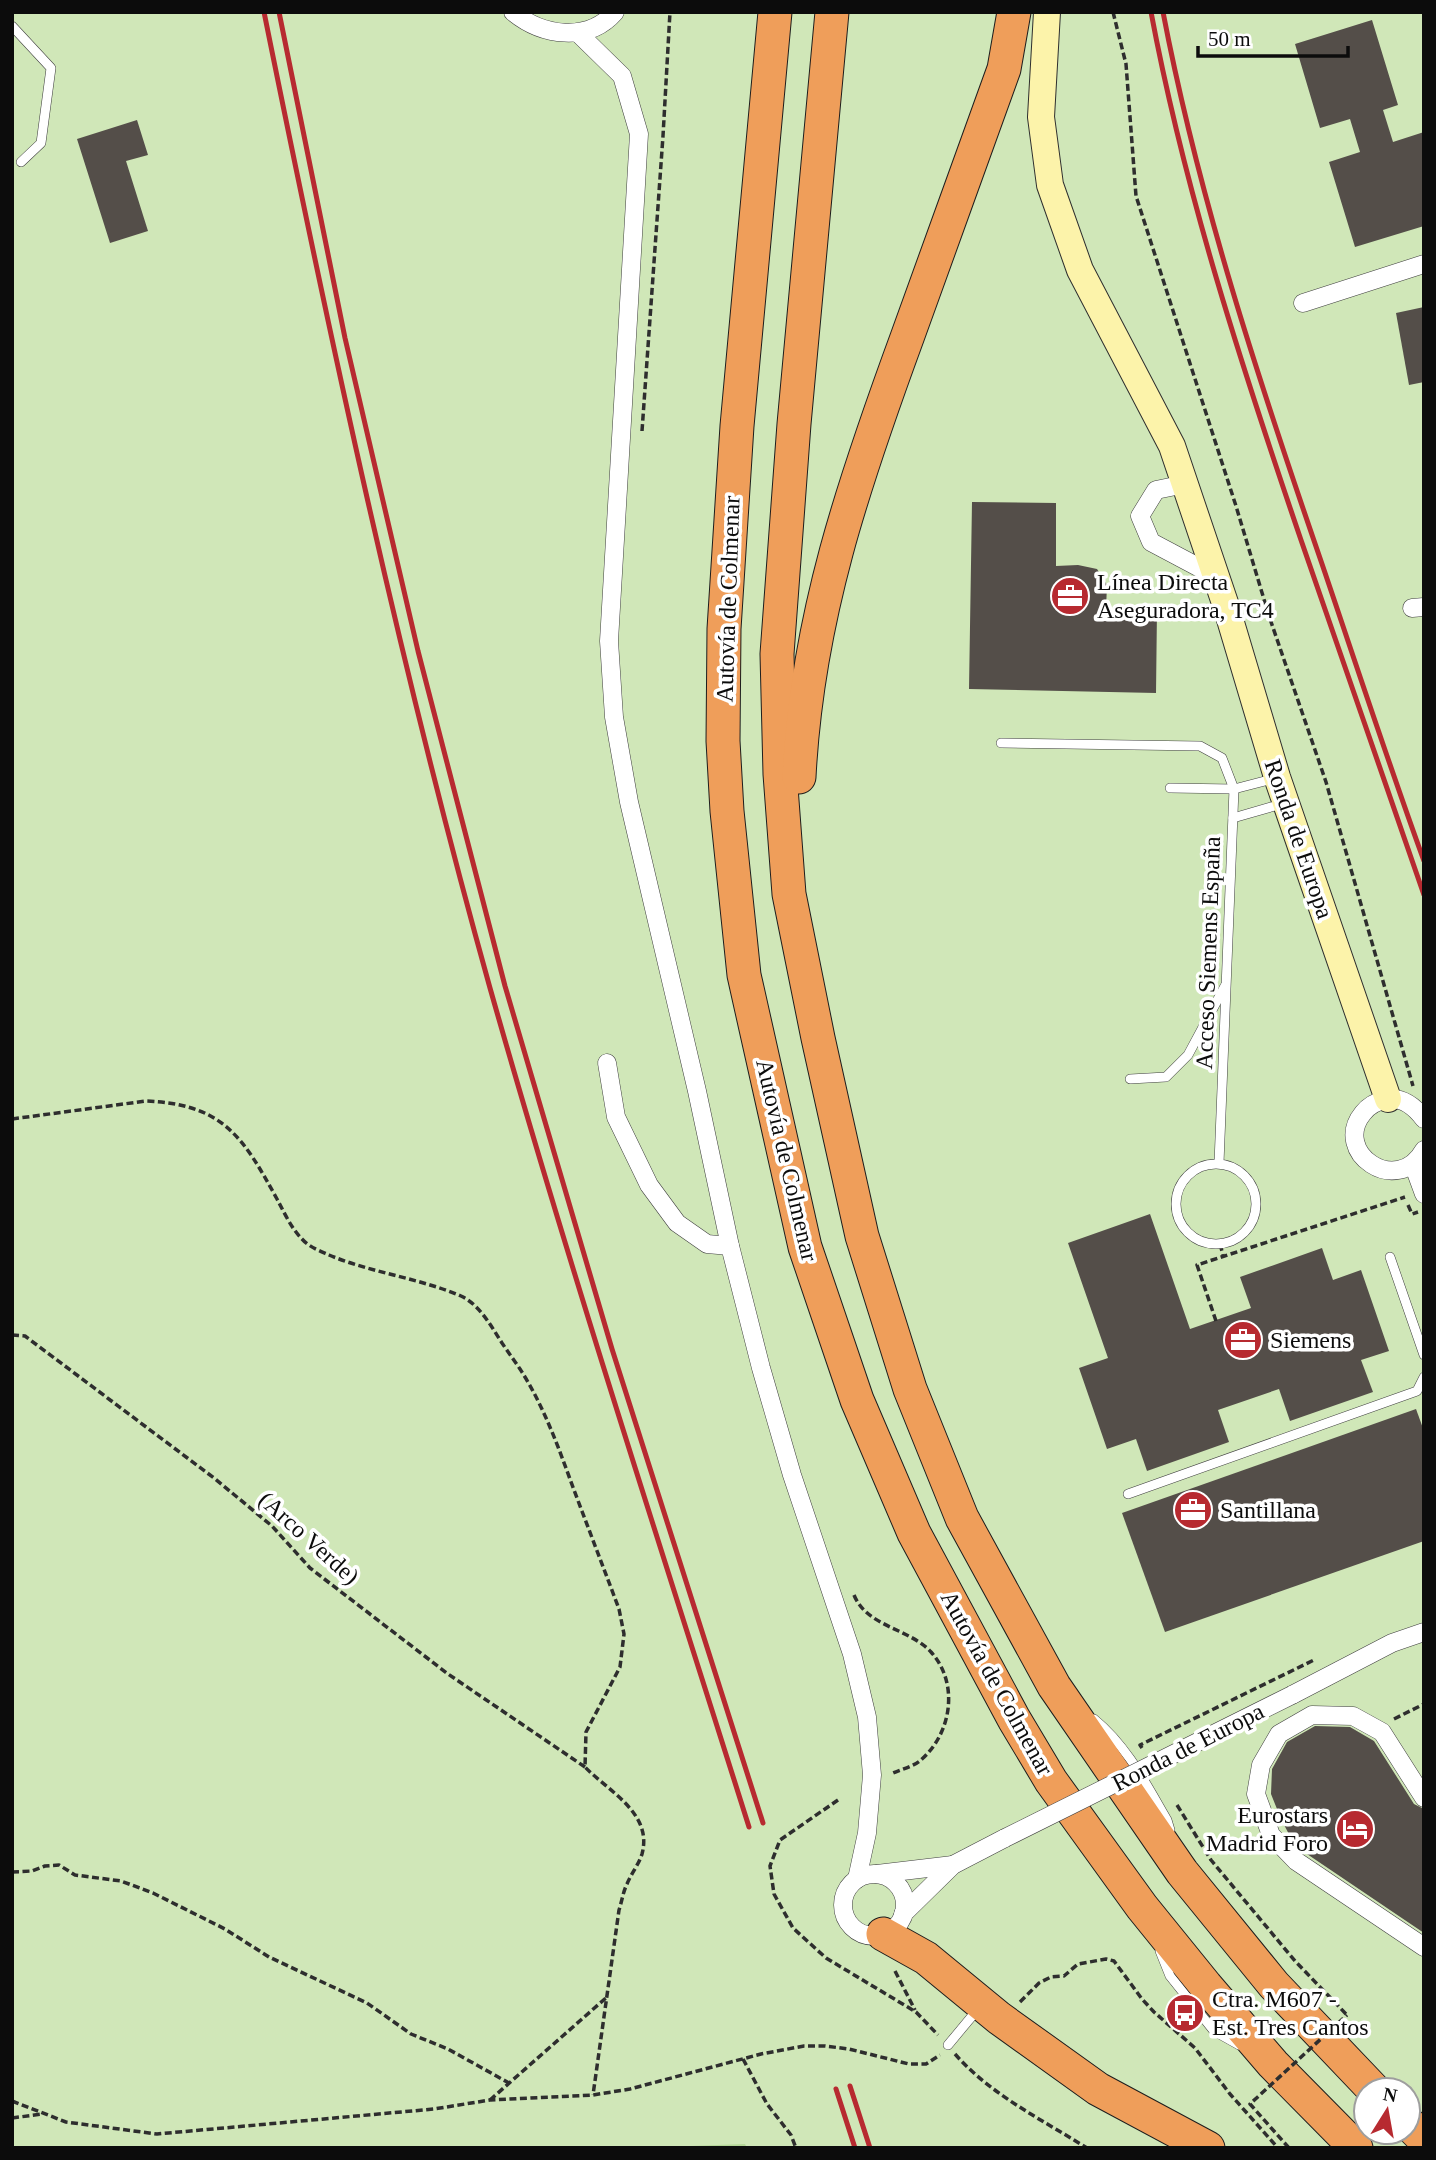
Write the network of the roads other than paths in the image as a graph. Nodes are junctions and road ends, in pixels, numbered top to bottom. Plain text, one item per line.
1 (513, 12) edge
2 (615, 12) edge
3 (775, 12) edge
4 (832, 12) edge
5 (1014, 12) edge
6 (1047, 12) edge
7 (12, 26) edge
8 (578, 33) junction
9 (21, 162) dead end
10 (1424, 264) edge
11 (1303, 303) dead end
12 (1185, 484) junction
13 (1204, 539) junction
14 (1172, 555) junction
15 (1217, 577) junction
16 (1001, 743) dead end
17 (1277, 777) junction
18 (1170, 789) dead end
19 (1234, 789) junction
20 (1286, 803) junction
21 (1233, 818) junction
22 (806, 982) junction
23 (1226, 984) junction
24 (607, 1063) dead end
25 (1130, 1079) dead end
26 (1388, 1099) junction
27 (1424, 1119) edge
28 (1418, 1157) edge
29 (1219, 1163) junction
30 (1424, 1194) edge
31 (730, 1246) junction
32 (1390, 1257) dead end
33 (1424, 1355) edge
34 (1424, 1377) edge
35 (1128, 1494) dead end
36 (1424, 1632) edge
37 (1424, 1798) edge
38 (953, 1865) junction
39 (877, 1874) junction
40 (857, 1879) junction
41 (893, 1924) junction
42 (1424, 1947) edge
43 (990, 2011) junction
44 (948, 2045) road end
45 (1361, 2076) edge
46 (1208, 2148) edge
47 (1356, 2148) edge

1 - 8 street
2 - 8 street
3 - 47 highway, Autovía de Colmenar
4 - 22 highway, Autovía de Colmenar
5 - 22 highway
6 - 12 street, Ronda de Europa
7 - 9 lane
8 - 31 street
10 - 11 street
12 - 13 street, Ronda de Europa
12 - 14 street
13 - 14 street
13 - 15 street, Ronda de Europa
14 - 15 street
15 - 17 street, Ronda de Europa
16 - 19 lane
17 - 19 lane
17 - 20 street, Ronda de Europa
18 - 19 lane
19 - 21 lane, Acceso Siemens España
20 - 21 lane
20 - 26 street, Ronda de Europa
21 - 23 lane, Acceso Siemens España
22 - 45 highway, Autovía de Colmenar
23 - 25 lane
23 - 29 lane, Acceso Siemens España
24 - 31 street
26 - 27 street
26 - 28 street
28 - 30 street
29 - 29 lane
31 - 40 street
32 - 33 lane
34 - 35 lane
36 - 38 street, Ronda de Europa, bridge
37 - 42 street
38 - 39 street, Ronda de Europa
38 - 41 street, Ronda de Europa
39 - 40 street
39 - 41 street
40 - 41 street
41 - 43 highway
43 - 44 lane
43 - 46 highway

